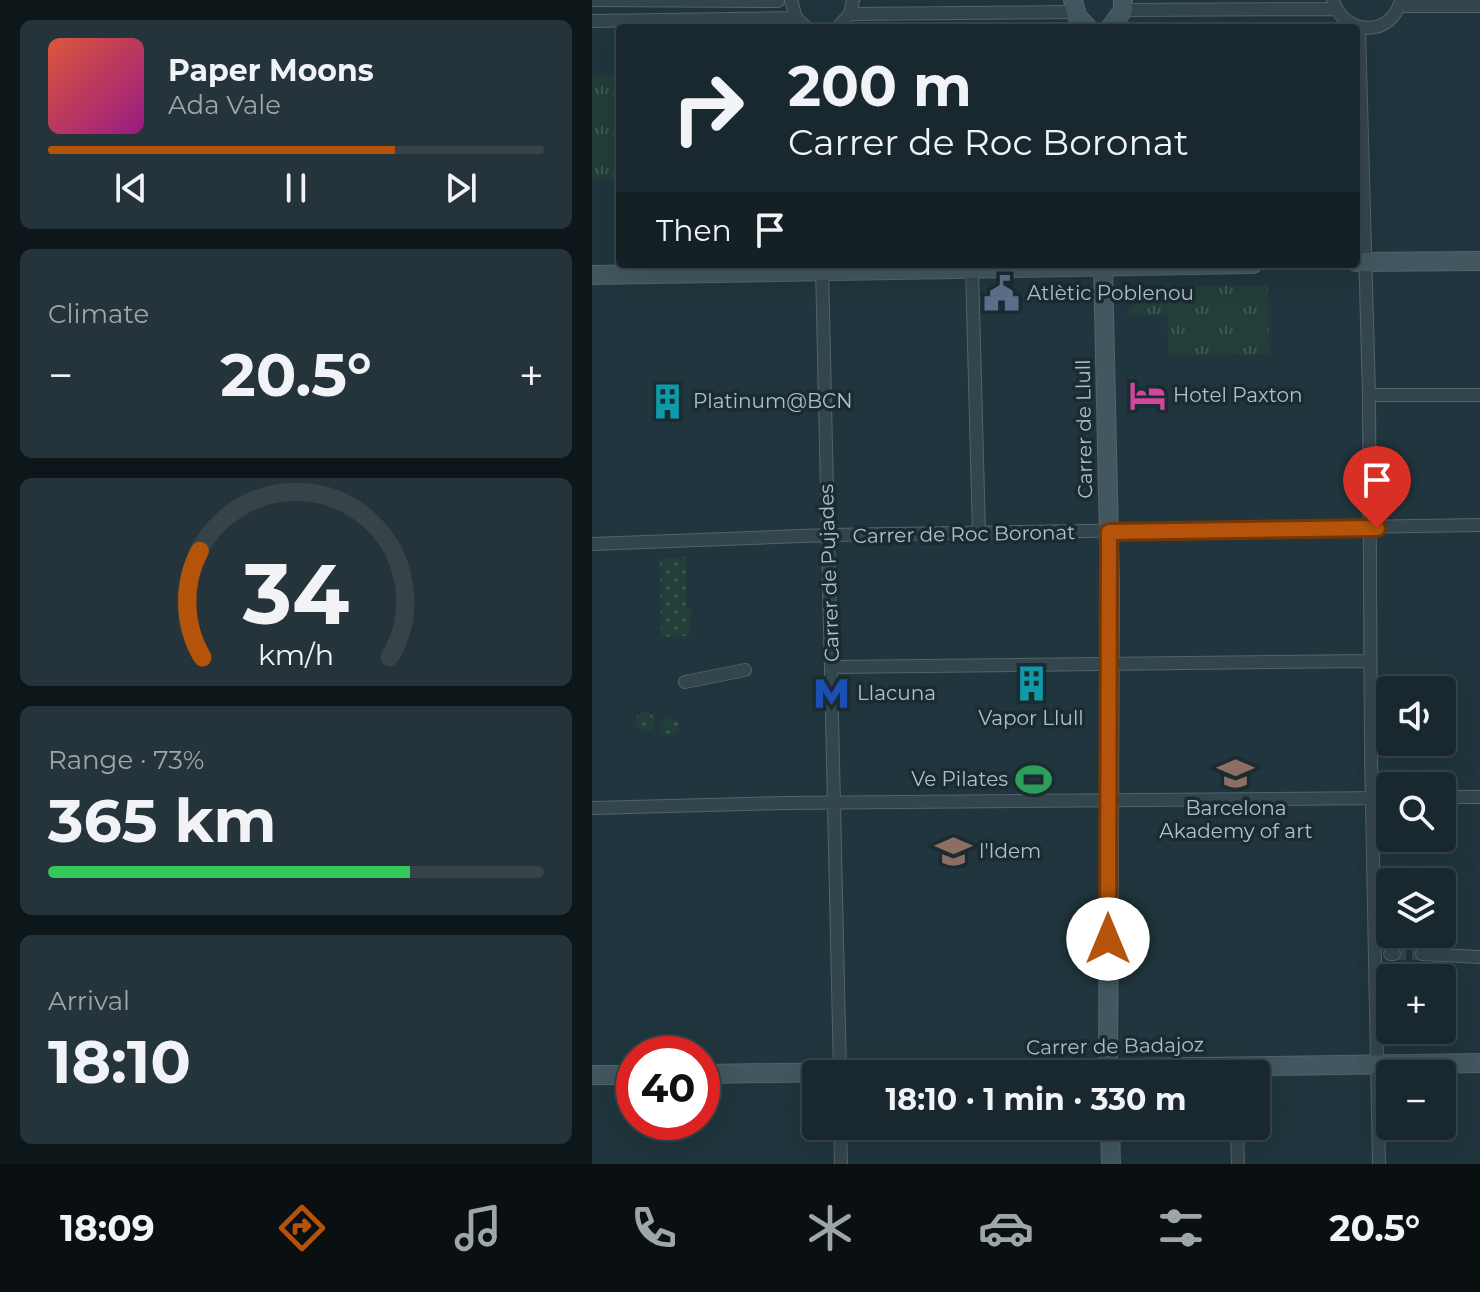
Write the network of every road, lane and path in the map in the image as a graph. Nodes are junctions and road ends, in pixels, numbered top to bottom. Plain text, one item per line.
1 (592, 0) edge
2 (791, 0) edge
3 (853, 0) edge
4 (778, 1) edge
5 (1400, 3) edge
6 (1335, 4) edge
7 (1480, 6) edge
8 (850, 14) junction
9 (1117, 15) edge
10 (1081, 16) edge
11 (796, 18) junction
12 (592, 21) edge
13 (803, 24) edge
14 (841, 24) edge
15 (1351, 24) edge
16 (1360, 28) edge
17 (1360, 145) edge
18 (1480, 261) edge
19 (1361, 262) edge
20 (822, 268) edge
21 (1005, 268) edge
22 (1103, 268) edge
23 (972, 269) junction
24 (592, 275) edge
25 (1369, 395) junction
26 (1480, 395) edge
27 (1480, 525) edge
28 (1370, 528) junction
29 (1109, 532) junction
30 (979, 533) junction
31 (828, 535) junction
32 (592, 544) edge
33 (1370, 661) junction
34 (1109, 665) junction
35 (832, 667) junction
36 (745, 670) dead end
37 (685, 682) dead end
38 (1374, 797) junction
39 (1456, 797) edge
40 (1480, 797) edge
41 (1108, 800) junction
42 (836, 802) junction
43 (592, 808) edge
44 (1422, 954) tunnel mouth
45 (1480, 957) edge
46 (840, 1060) edge
47 (1108, 1060) edge
48 (1378, 1060) edge
49 (1456, 1063) edge
50 (1480, 1063) edge
51 (1376, 1064) edge
52 (1270, 1067) edge
53 (720, 1074) edge
54 (802, 1074) edge
55 (592, 1075) edge
56 (616, 1075) edge
57 (840, 1140) edge
58 (1110, 1140) edge
59 (1237, 1140) edge
60 (1379, 1140) edge
61 (841, 1164) edge
62 (1111, 1164) edge
63 (1238, 1164) edge
64 (1379, 1164) edge

1 - 4 street
2 - 11 street
3 - 8 street
5 - 7 street
5 - 16 street
6 - 9 street
6 - 15 street
8 - 10 street
8 - 14 street
11 - 12 street
11 - 13 street
17 - 19 street
18 - 19 street
19 - 25 street
20 - 23 street
20 - 24 street
20 - 31 street, Carrer de Pujades
21 - 23 street
22 - 29 street, Carrer de Llull
23 - 30 street
25 - 26 street
25 - 28 street
27 - 28 street, Carrer de Roc Boronat
28 - 29 street, Carrer de Roc Boronat
28 - 33 street
29 - 30 street, Carrer de Roc Boronat
29 - 34 street, Carrer de Llull
30 - 31 street, Carrer de Roc Boronat
31 - 32 street, Carrer de Roc Boronat
31 - 35 street, Carrer de Pujades
33 - 34 street
33 - 38 street
34 - 35 street
34 - 41 street, Carrer de Llull
35 - 42 street, Carrer de Pujades
36 - 37 street
38 - 41 street
38 - 48 street
39 - 40 street
41 - 42 street
41 - 47 street, Carrer de Llull
42 - 43 street
42 - 46 street, Carrer de Pujades
44 - 45 street
49 - 50 street, Carrer de Badajoz
51 - 52 street, Carrer de Badajoz
53 - 54 street, Carrer de Badajoz
55 - 56 street
57 - 61 street
58 - 62 street
59 - 63 street
60 - 64 street

